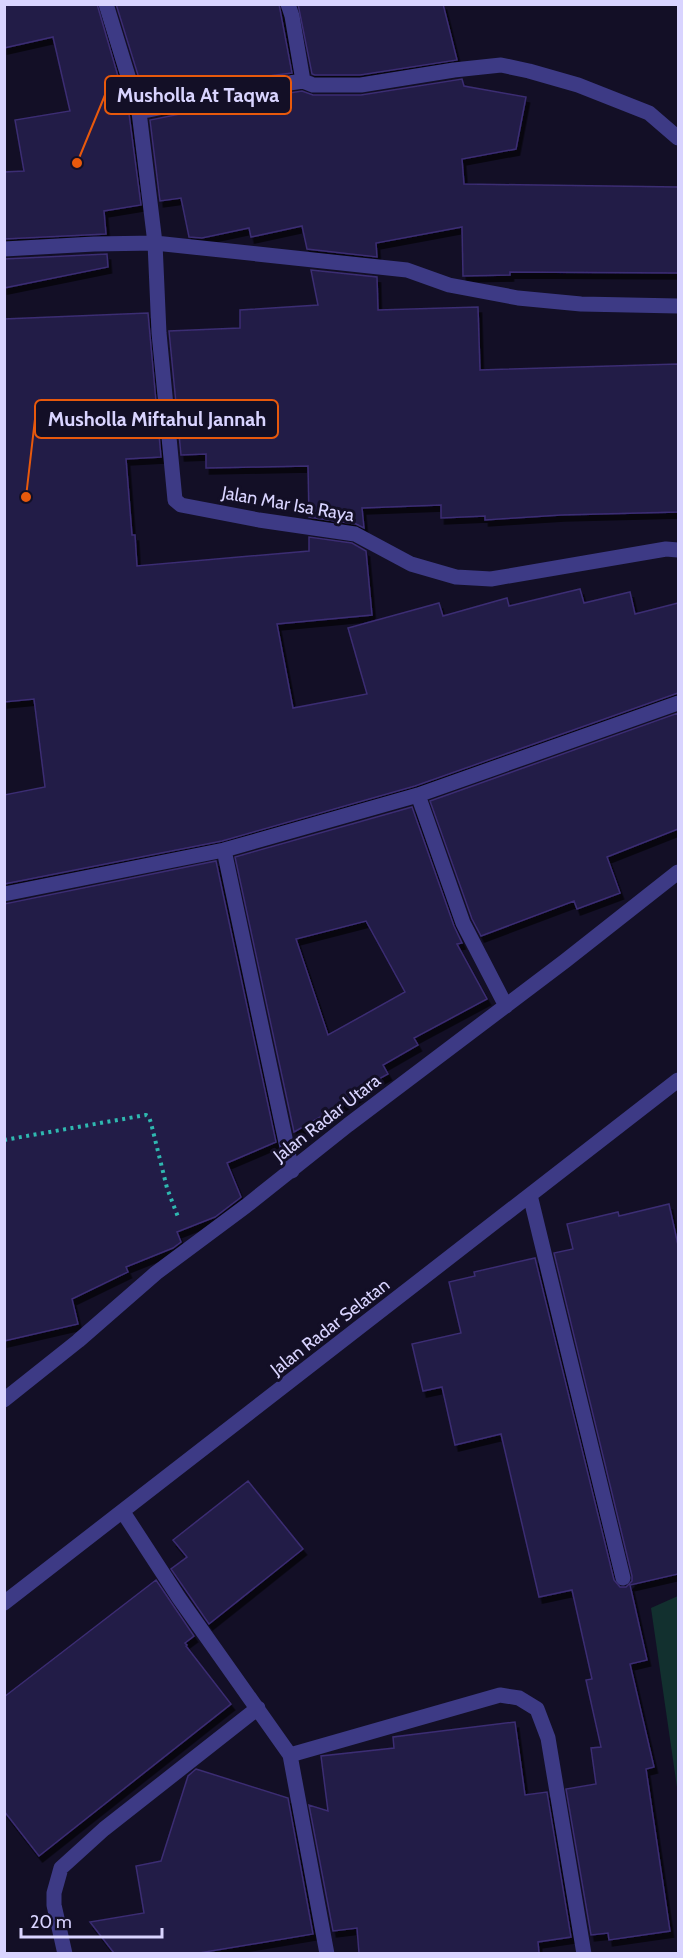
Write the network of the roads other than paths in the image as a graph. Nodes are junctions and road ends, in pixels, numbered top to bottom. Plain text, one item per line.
1 (105, 4) edge
2 (288, 4) edge
3 (303, 81) junction
4 (140, 112) junction
5 (678, 138) edge
6 (154, 243) junction
7 (4, 249) edge
8 (678, 306) edge
9 (678, 550) edge
10 (678, 703) edge
11 (418, 795) junction
12 (224, 850) junction
13 (678, 872) edge
14 (4, 894) edge
15 (506, 1006) junction
16 (678, 1080) edge
17 (291, 1171) junction
18 (530, 1195) junction
19 (4, 1400) edge
20 (123, 1512) junction
21 (623, 1578) dead end
22 (4, 1603) edge
23 (258, 1708) junction
24 (290, 1755) junction
25 (65, 1953) edge
26 (327, 1953) edge
27 (584, 1953) edge

1 - 4 street, Jalan Mar Isa Raya
2 - 3 street
3 - 4 street
3 - 5 street
4 - 6 street, Jalan Mar Isa Raya
6 - 7 street
6 - 8 street
6 - 9 street, Jalan Mar Isa Raya
10 - 11 street
11 - 12 street
11 - 15 street
12 - 14 street
12 - 17 street
13 - 15 street, Jalan Radar Utara
15 - 17 street, Jalan Radar Utara
16 - 18 street, Jalan Radar Selatan
17 - 19 street, Jalan Radar Utara
18 - 20 street, Jalan Radar Selatan
18 - 21 street
20 - 22 street, Jalan Radar Selatan
20 - 23 street
23 - 24 street
23 - 25 street
24 - 26 street
24 - 27 street

